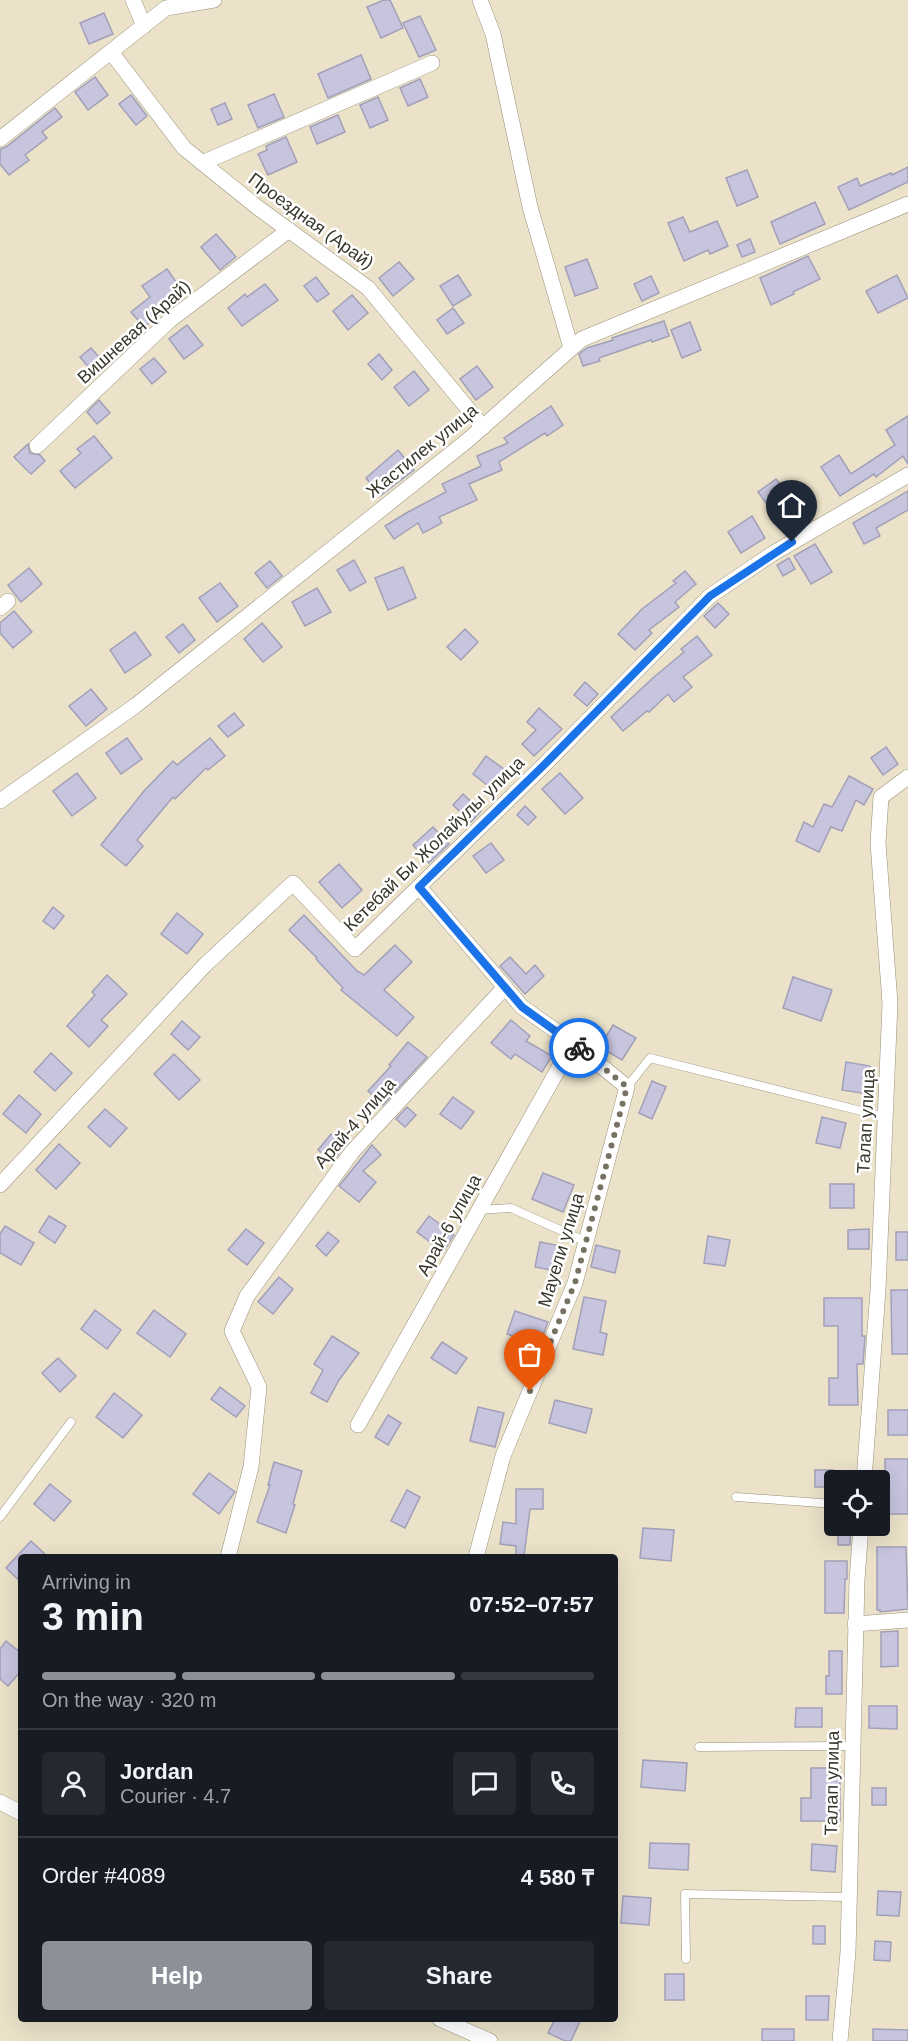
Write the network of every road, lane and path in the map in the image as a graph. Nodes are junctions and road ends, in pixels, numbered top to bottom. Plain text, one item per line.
1 (133, 0) edge
2 (214, 0) edge
3 (480, 0) edge
4 (144, 26) junction
5 (111, 52) junction
6 (432, 63) dead end
7 (0, 139) edge
8 (202, 163) junction
9 (908, 204) edge
10 (289, 230) junction
11 (571, 348) junction
12 (483, 427) junction
13 (38, 446) dead end
14 (908, 476) edge
15 (908, 777) edge
16 (0, 801) edge
17 (419, 887) junction
18 (505, 987) junction
19 (573, 1044) junction
20 (627, 1087) junction
21 (885, 1118) junction
22 (0, 1185) edge
23 (479, 1210) junction
24 (587, 1242) junction
25 (71, 1422) dead end
26 (358, 1425) dead end
27 (865, 1470) edge
28 (735, 1497) dead end
29 (824, 1503) edge
30 (0, 1517) edge
31 (860, 1536) edge
32 (229, 1554) edge
33 (477, 1554) edge
34 (908, 1620) edge
35 (855, 1624) junction
36 (853, 1746) junction
37 (699, 1747) dead end
38 (0, 1802) edge
39 (18, 1811) edge
40 (849, 1897) junction
41 (686, 1959) dead end
42 (447, 2022) edge
43 (490, 2041) edge
44 (840, 2041) edge

1 - 4 street
2 - 4 street
3 - 11 street
4 - 5 street
5 - 7 street
5 - 8 street, Проездная (Арай)
6 - 8 street
8 - 10 street, Проездная (Арай)
9 - 11 street, Жастилек улица
10 - 12 street, Проездная (Арай)
10 - 13 street, Вишневая (Арай)
11 - 12 street, Жастилек улица
12 - 16 street, Жастилек улица
14 - 17 street, Кетебай Би Жолайулы улица
15 - 21 street, Талап улица
17 - 18 street
17 - 22 street, Кетебай Би Жолайулы улица
18 - 19 street
18 - 32 street, Арай-4 улица
19 - 20 street
19 - 23 street, Арай-6 улица
20 - 21 lane
20 - 24 street, Мауели улица
21 - 27 street, Талап улица
23 - 24 lane
23 - 26 street, Арай-6 улица
24 - 33 street, Мауели улица
25 - 30 lane
28 - 29 lane
31 - 35 street, Талап улица
34 - 35 street
35 - 36 street, Талап улица
36 - 37 lane
36 - 40 street, Талап улица
38 - 39 street
40 - 41 lane
40 - 44 street, Талап улица
42 - 43 street

